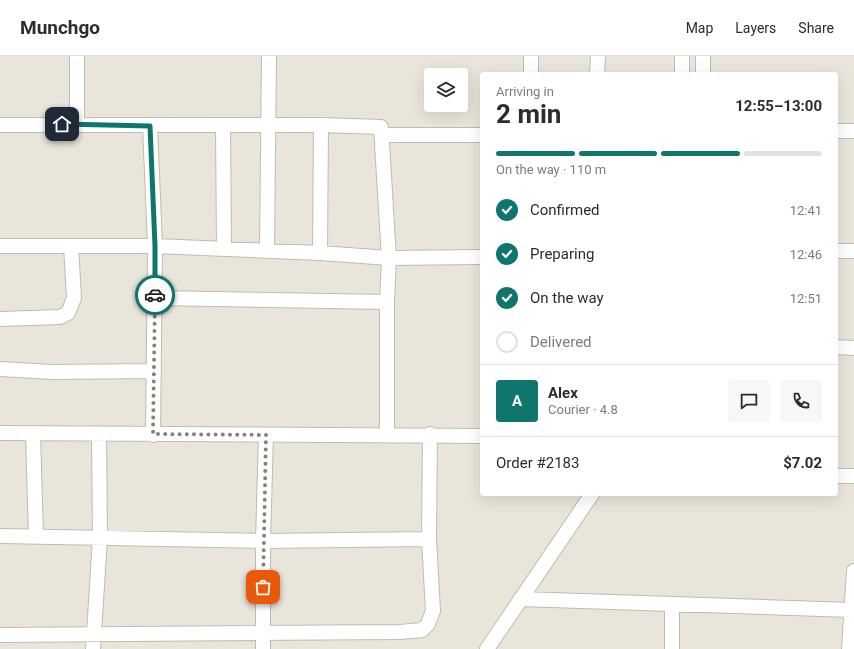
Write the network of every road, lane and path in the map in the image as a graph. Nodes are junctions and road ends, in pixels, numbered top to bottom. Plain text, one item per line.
1 (77, 56) edge
2 (269, 56) edge
3 (531, 56) edge
4 (598, 56) edge
5 (682, 56) edge
6 (703, 56) edge
7 (531, 72) edge
8 (597, 72) edge
9 (682, 72) edge
10 (703, 72) edge
11 (77, 124) junction
12 (0, 125) edge
13 (223, 125) junction
14 (268, 125) junction
15 (321, 125) junction
16 (150, 126) junction
17 (838, 131) edge
18 (854, 131) edge
19 (382, 135) junction
20 (480, 135) edge
21 (0, 246) edge
22 (72, 246) junction
23 (155, 246) junction
24 (224, 249) junction
25 (267, 250) junction
26 (838, 250) edge
27 (854, 251) edge
28 (320, 253) junction
29 (480, 257) edge
30 (389, 258) junction
31 (155, 298) junction
32 (387, 302) junction
33 (0, 319) edge
34 (838, 347) edge
35 (854, 348) edge
36 (0, 369) edge
37 (154, 371) junction
38 (0, 433) edge
39 (33, 434) junction
40 (98, 434) junction
41 (153, 434) junction
42 (387, 434) junction
43 (430, 434) junction
44 (266, 435) junction
45 (480, 436) edge
46 (838, 476) edge
47 (854, 476) edge
48 (591, 496) edge
49 (0, 536) edge
50 (36, 537) junction
51 (100, 538) junction
52 (429, 539) junction
53 (263, 541) junction
54 (854, 571) edge
55 (520, 599) junction
56 (672, 604) junction
57 (851, 610) junction
58 (263, 632) junction
59 (0, 635) edge
60 (94, 642) edge
61 (263, 649) edge
62 (487, 649) edge
63 (672, 649) edge
64 (849, 649) edge

1 - 11 street
2 - 14 street
3 - 7 street
4 - 8 street
5 - 9 street
6 - 10 street
11 - 12 street
11 - 16 street
13 - 14 street
13 - 16 street
13 - 24 street
14 - 15 street
14 - 25 street
15 - 19 street
15 - 28 street
16 - 23 street
17 - 18 street
19 - 20 street
19 - 30 street
21 - 22 street
22 - 23 street
22 - 33 street
23 - 24 street
23 - 31 street
24 - 25 street
25 - 28 street
26 - 27 street
28 - 30 street
29 - 30 street
30 - 32 street
31 - 32 street
31 - 37 street
32 - 42 street
34 - 35 street
36 - 37 street
37 - 41 street
38 - 39 street
39 - 40 street
39 - 50 street
40 - 41 street
40 - 51 street
41 - 44 street
42 - 43 street
42 - 44 street
43 - 45 street
43 - 52 street
44 - 53 street
46 - 47 street
48 - 55 street
49 - 50 street
50 - 51 street
51 - 53 street
51 - 60 street
52 - 53 street
52 - 58 street
53 - 58 street
54 - 57 street
55 - 56 street
55 - 62 street
56 - 57 street
56 - 63 street
57 - 64 street
58 - 60 street
58 - 61 street
59 - 60 street

